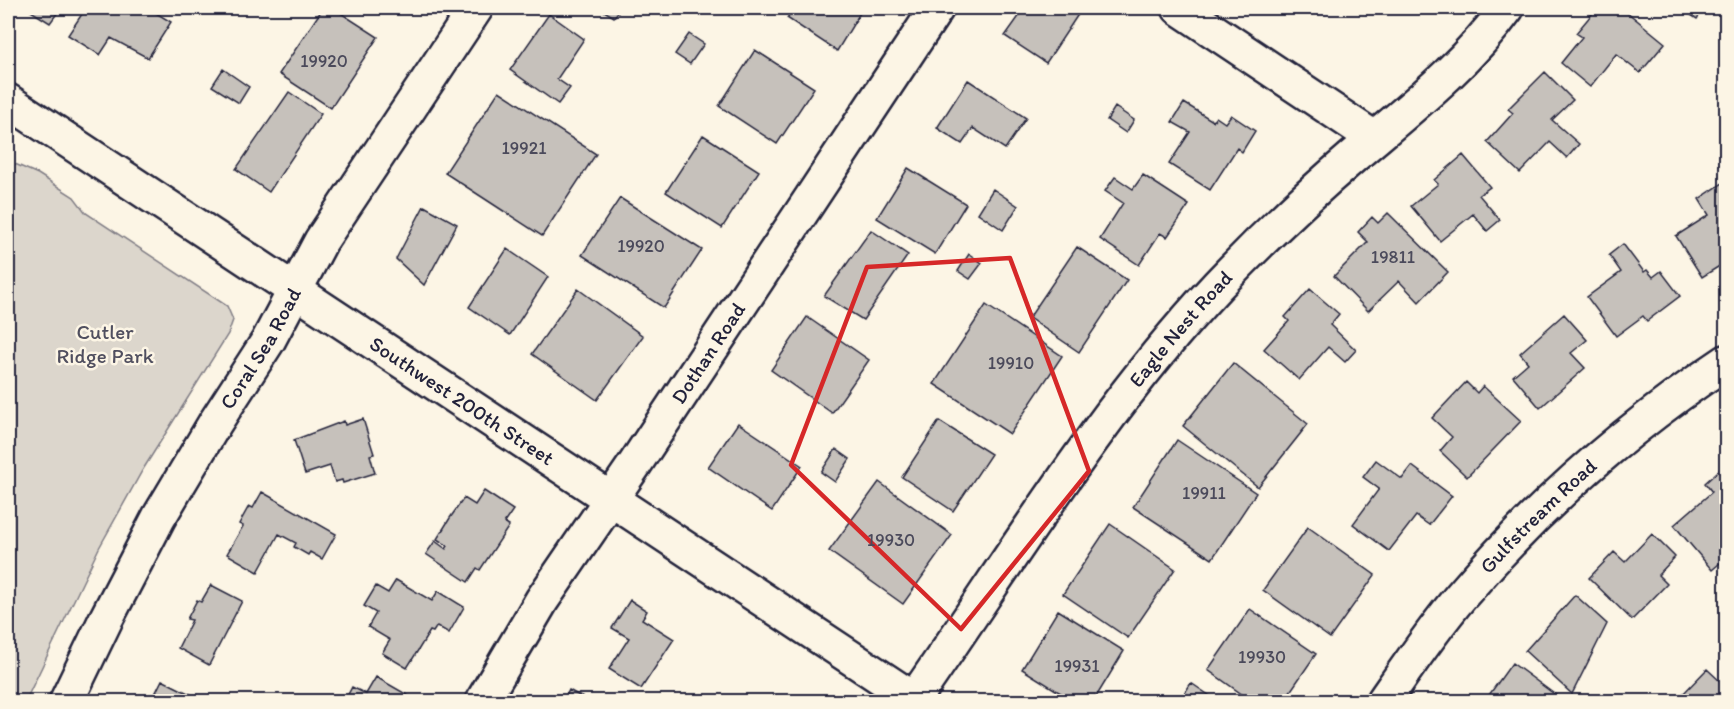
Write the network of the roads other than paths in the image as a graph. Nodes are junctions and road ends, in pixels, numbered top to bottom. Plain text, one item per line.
1 (476, 8) edge
2 (937, 8) edge
3 (1179, 8) edge
4 (1507, 8) edge
5 (8, 100) edge
6 (1374, 138) junction
7 (294, 290) junction
8 (1726, 362) edge
9 (611, 500) junction
10 (915, 701) edge
11 (66, 702) edge
12 (482, 702) edge
13 (1383, 702) edge

1 - 7 street, Coral Sea Road
2 - 9 street, Dothan Road
3 - 6 street
4 - 6 street, Eagle Nest Road
5 - 7 street, Southwest 200th Street
6 - 10 street, Eagle Nest Road
7 - 9 street, Southwest 200th Street
7 - 11 street, Coral Sea Road
8 - 13 street, Gulfstream Road
9 - 10 street, Southwest 200th Street
9 - 12 street, Dothan Road

